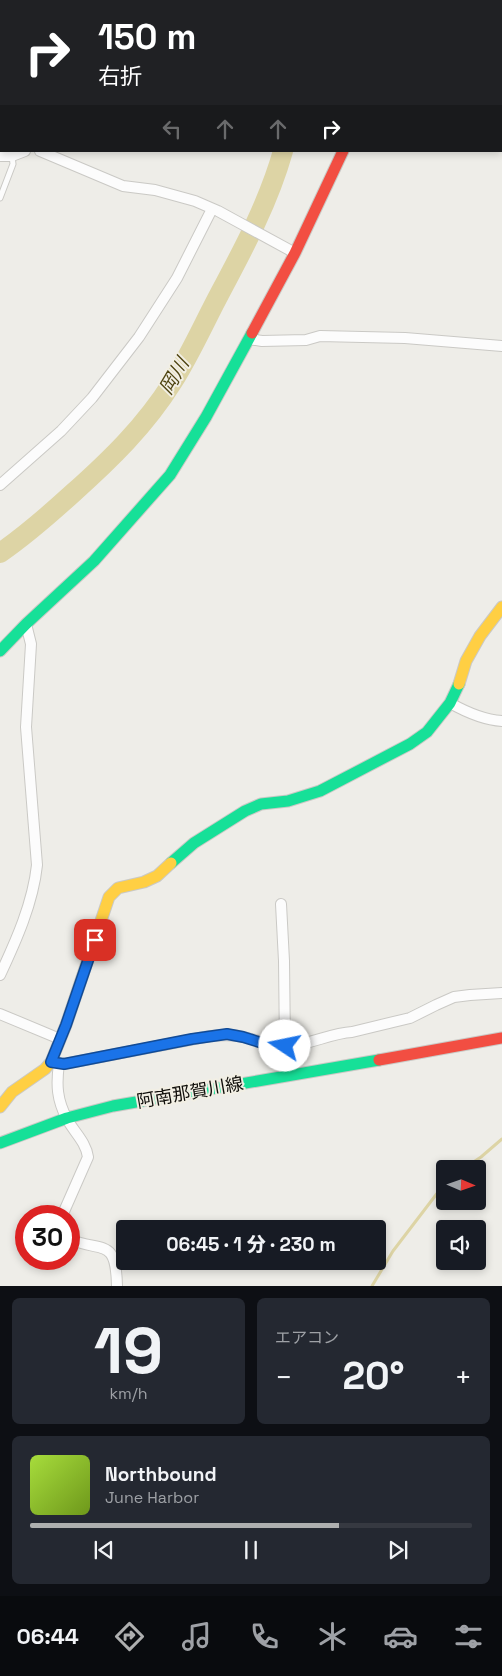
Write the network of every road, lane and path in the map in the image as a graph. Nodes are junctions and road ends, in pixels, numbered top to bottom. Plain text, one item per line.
1 (22, 152) edge
2 (42, 152) edge
3 (343, 152) edge
4 (0, 156) edge
5 (12, 156) junction
6 (0, 198) edge
7 (215, 210) junction
8 (295, 253) junction
9 (249, 339) junction
10 (502, 346) edge
11 (1, 484) edge
12 (502, 607) edge
13 (26, 624) junction
14 (0, 651) edge
15 (450, 703) junction
16 (502, 721) edge
17 (281, 904) dead end
18 (0, 975) edge
19 (502, 993) edge
20 (0, 1014) edge
21 (502, 1038) edge
22 (60, 1039) junction
23 (285, 1046) junction
24 (55, 1063) junction
25 (0, 1106) edge
26 (66, 1118) junction
27 (0, 1143) edge
28 (67, 1205) edge
29 (80, 1242) edge
30 (117, 1286) edge

1 - 5 street
2 - 7 street
3 - 8 street
4 - 5 street
5 - 6 lane
7 - 8 street
7 - 11 street
8 - 9 street
9 - 10 street
9 - 13 street
12 - 15 street
13 - 14 street
13 - 18 street
15 - 16 street
15 - 22 street
17 - 23 street
19 - 23 street
20 - 22 street
21 - 26 street, 阿南那賀川線
22 - 24 street
23 - 24 street
24 - 25 street
24 - 26 street
26 - 27 street, 阿南那賀川線
26 - 28 street
29 - 30 street

